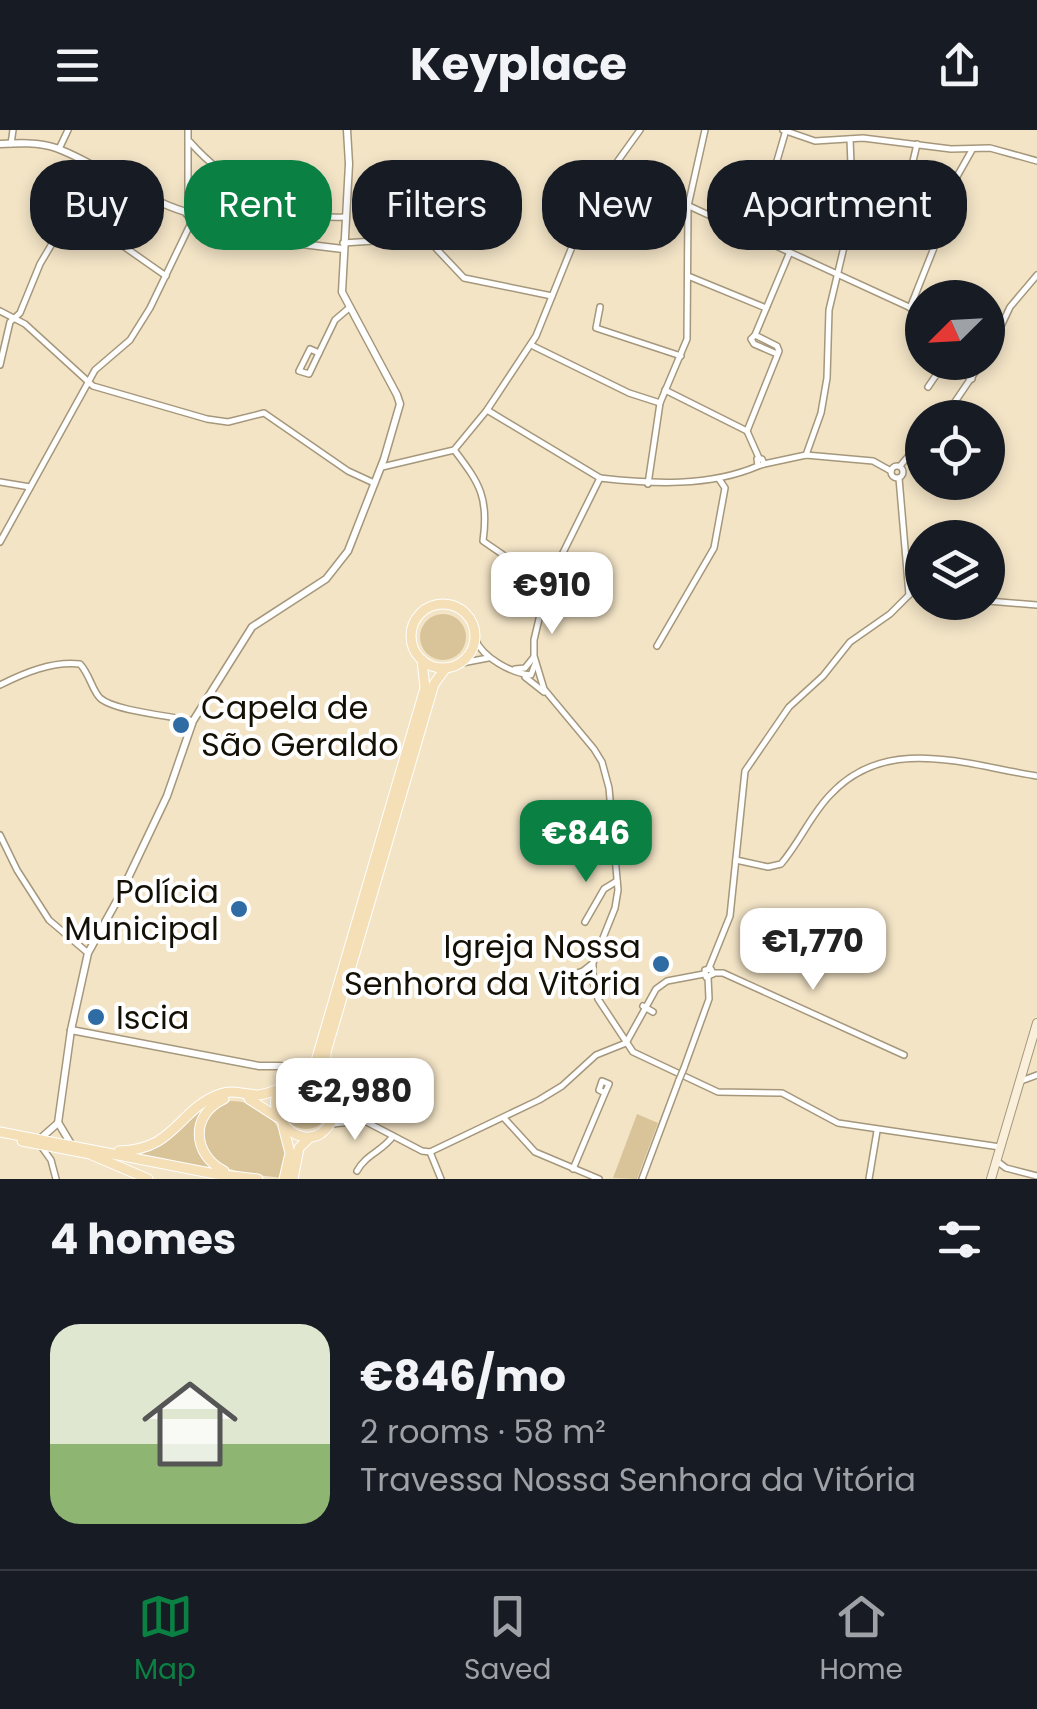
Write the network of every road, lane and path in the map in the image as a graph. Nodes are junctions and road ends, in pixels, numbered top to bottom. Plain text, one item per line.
1 (12, 130) edge
2 (68, 130) edge
3 (188, 130) edge
4 (347, 130) edge
5 (640, 130) edge
6 (705, 130) edge
7 (785, 130) edge
8 (865, 130) edge
9 (863, 138) junction
10 (850, 139) junction
11 (190, 142) junction
12 (0, 144) edge
13 (11, 144) junction
14 (916, 144) junction
15 (59, 149) junction
16 (972, 150) junction
17 (202, 156) junction
18 (190, 160) edge
19 (194, 160) edge
20 (777, 160) edge
21 (851, 160) edge
22 (912, 160) edge
23 (1037, 161) edge
24 (774, 170) joint
25 (688, 206) junction
26 (184, 210) edge
27 (345, 217) junction
28 (184, 238) edge
29 (332, 245) edge
30 (343, 246) junction
31 (844, 250) edge
32 (788, 254) junction
33 (1037, 275) edge
34 (166, 276) junction
35 (688, 276) junction
36 (838, 276) junction
37 (921, 280) edge
38 (552, 296) junction
39 (905, 306) edge
40 (600, 307) dead end
41 (350, 308) junction
42 (766, 308) junction
43 (0, 311) edge
44 (15, 317) junction
45 (1005, 318) edge
46 (530, 345) junction
47 (318, 353) junction
48 (680, 356) junction
49 (0, 366) edge
50 (933, 380) edge
51 (88, 382) junction
52 (928, 387) dead end
53 (666, 390) junction
54 (660, 403) junction
55 (487, 410) junction
56 (747, 430) junction
57 (454, 450) junction
58 (806, 455) junction
59 (905, 460) edge
60 (760, 463) junction
61 (382, 466) junction
62 (900, 466) junction
63 (891, 472) junction
64 (600, 478) junction
65 (716, 478) junction
66 (900, 478) junction
67 (0, 482) edge
68 (376, 484) junction
69 (648, 484) junction
70 (30, 487) junction
71 (905, 536) edge
72 (0, 542) edge
73 (547, 584) junction
74 (905, 600) edge
75 (1005, 603) edge
76 (1037, 606) edge
77 (476, 639) junction
78 (656, 646) dead end
79 (534, 656) junction
80 (491, 658) junction
81 (422, 660) junction
82 (462, 663) junction
83 (446, 669) junction
84 (514, 670) junction
85 (0, 685) edge
86 (546, 693) junction
87 (193, 721) junction
88 (1037, 776) edge
89 (0, 835) edge
90 (736, 860) junction
91 (617, 881) junction
92 (586, 922) dead end
93 (88, 953) junction
94 (593, 964) junction
95 (709, 973) junction
96 (550, 982) dead end
97 (643, 1006) junction
98 (653, 1012) dead end
99 (1037, 1023) edge
100 (71, 1030) junction
101 (626, 1043) junction
102 (904, 1055) dead end
103 (282, 1066) junction
104 (304, 1075) junction
105 (1037, 1075) edge
106 (1020, 1080) junction
107 (326, 1083) junction
108 (283, 1086) junction
109 (606, 1093) dead end
110 (336, 1100) junction
111 (504, 1118) junction
112 (280, 1121) junction
113 (364, 1121) junction
114 (58, 1122) junction
115 (329, 1125) junction
116 (878, 1131) junction
117 (0, 1134) edge
118 (312, 1135) junction
119 (392, 1136) junction
120 (40, 1142) junction
121 (71, 1144) junction
122 (1001, 1147) junction
123 (103, 1151) junction
124 (430, 1152) junction
125 (89, 1154) junction
126 (996, 1162) junction
127 (573, 1169) junction
128 (357, 1171) dead end
129 (1037, 1176) edge
130 (56, 1177) edge
131 (226, 1177) edge
132 (148, 1179) edge
133 (258, 1179) edge
134 (284, 1179) edge
135 (293, 1179) edge
136 (441, 1179) edge
137 (598, 1179) edge
138 (642, 1179) edge
139 (869, 1179) edge
140 (991, 1179) edge

1 - 13 street
2 - 15 street
3 - 11 street
4 - 27 street
5 - 38 street
6 - 25 street
7 - 10 street
7 - 20 street
8 - 9 street
9 - 10 street
9 - 14 street
10 - 21 street
11 - 17 street
11 - 18 street
12 - 13 street
13 - 15 street
14 - 16 street
14 - 22 street
15 - 26 street
16 - 23 street
16 - 37 street
17 - 19 street
17 - 27 street
24 - 24 street
25 - 32 street
25 - 35 street
27 - 30 street
28 - 34 street
29 - 30 street
30 - 38 street
30 - 41 street
31 - 36 street
32 - 36 street
32 - 42 street
33 - 45 street
34 - 44 street
34 - 51 street
35 - 42 street
35 - 48 street
36 - 39 street
36 - 58 street
38 - 46 street
40 - 48 street
41 - 47 street
41 - 61 street
42 - 56 street
43 - 44 street
44 - 49 street
44 - 51 street
46 - 54 street
46 - 55 street
47 - 47 street
48 - 53 street
50 - 52 street
51 - 68 street
51 - 70 street
53 - 54 street
53 - 56 street
54 - 69 street
55 - 57 street
55 - 64 street
56 - 60 street
57 - 61 street
57 - 73 street
58 - 60 street
58 - 63 street
59 - 62 street
60 - 65 street
61 - 68 street
62 - 63 street
62 - 66 street
63 - 66 street
64 - 69 street
64 - 73 street
65 - 69 street
65 - 78 street
66 - 71 street
67 - 70 street
68 - 87 street
70 - 72 street
73 - 79 street
74 - 90 street
75 - 76 street
77 - 80 street
77 - 81 main road
77 - 82 main road
79 - 84 street
79 - 86 street
80 - 82 street
80 - 84 street
81 - 83 main road
81 - 104 main road
82 - 83 main road
83 - 107 main road
84 - 86 street
85 - 87 street
86 - 91 street
87 - 93 street
88 - 90 street
89 - 93 street
90 - 95 street
91 - 92 street
91 - 94 street
93 - 100 street
94 - 96 street
94 - 101 street
95 - 97 street
95 - 102 street
95 - 138 street, bridge
97 - 98 street
97 - 101 street
99 - 106 main road
100 - 103 street
100 - 114 street
101 - 111 street
101 - 116 street
103 - 104 street
103 - 108 street
104 - 107 main road
104 - 108 main road
105 - 106 street
106 - 122 main road
107 - 110 main road
108 - 112 main road
108 - 123 main road
109 - 127 street
110 - 113 street
110 - 115 main road
111 - 124 street
111 - 127 street
112 - 118 main road
112 - 131 main road
112 - 134 main road
113 - 115 street
113 - 119 street
114 - 120 street
114 - 121 street
115 - 118 main road
116 - 122 street
116 - 139 street
117 - 120 main road
118 - 135 main road
119 - 124 street
119 - 128 street
120 - 121 main road
120 - 125 main road
120 - 130 street
121 - 123 main road
122 - 126 main road
123 - 131 main road
124 - 136 street
125 - 131 main road
125 - 132 main road
126 - 129 street
126 - 140 main road
127 - 137 street
131 - 133 main road

